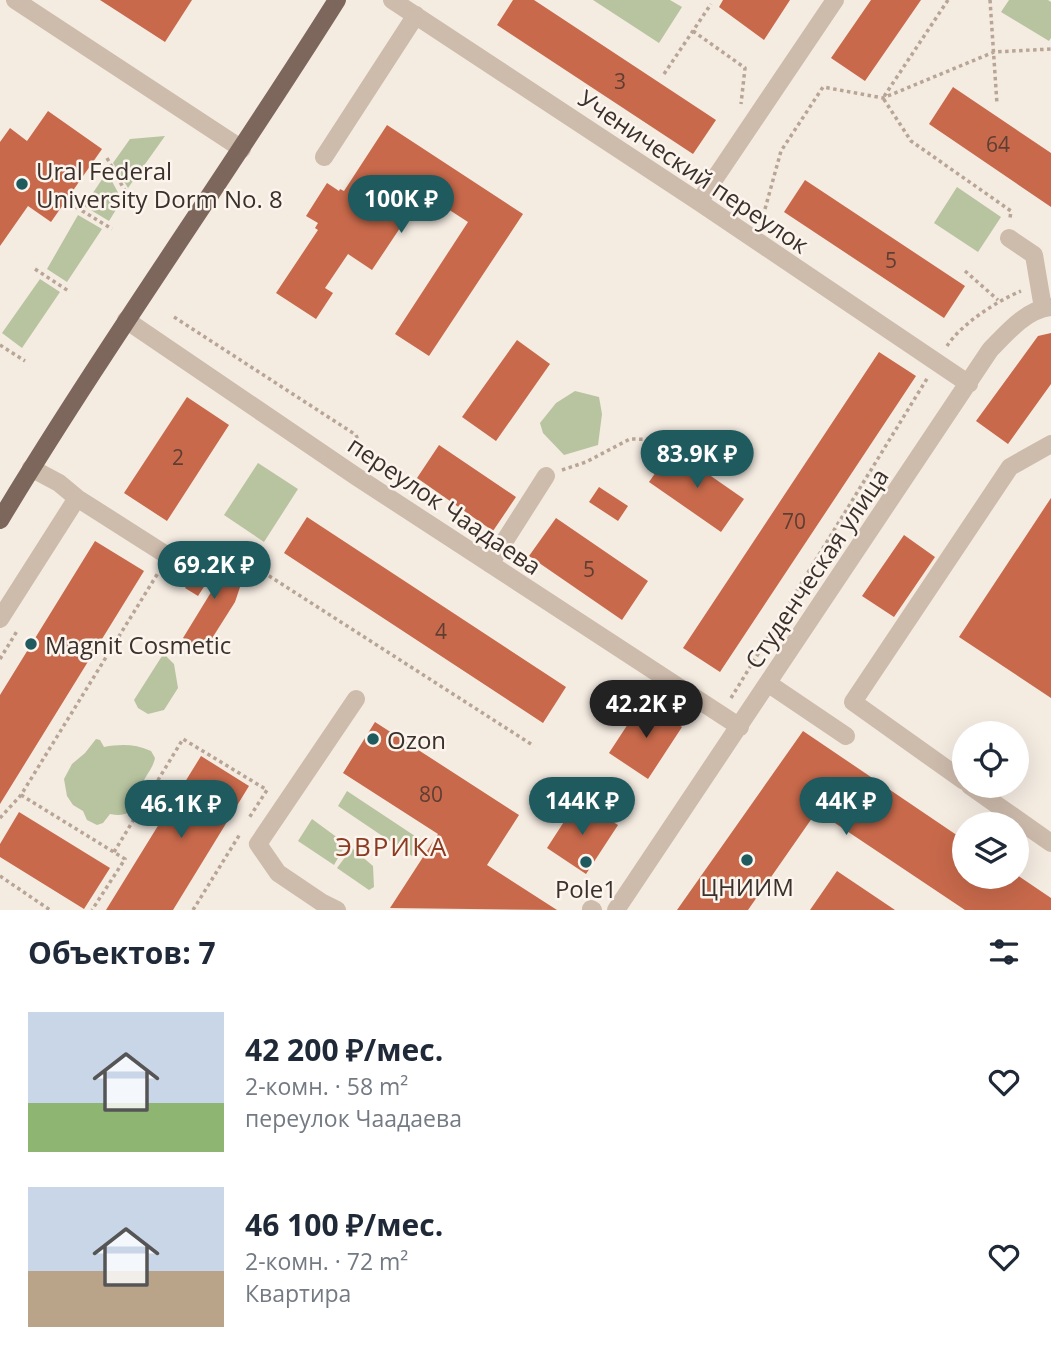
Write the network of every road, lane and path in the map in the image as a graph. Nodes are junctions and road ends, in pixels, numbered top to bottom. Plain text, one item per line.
1 (15, 0) edge
2 (337, 0) edge
3 (391, 0) edge
4 (835, 0) edge
5 (948, 0) edge
6 (990, 0) edge
7 (711, 4) dead end
8 (416, 15) junction
9 (693, 31) junction
10 (1051, 49) edge
11 (993, 52) junction
12 (664, 74) dead end
13 (883, 98) junction
14 (997, 104) dead end
15 (741, 108) dead end
16 (242, 149) junction
17 (324, 156) dead end
18 (107, 158) dead end
19 (130, 200) dead end
20 (699, 202) junction
21 (76, 207) dead end
22 (765, 209) dead end
23 (112, 229) dead end
24 (1009, 238) joint
25 (36, 269) dead end
26 (965, 271) dead end
27 (70, 292) dead end
28 (1047, 308) edge
29 (174, 317) dead end
30 (126, 320) junction
31 (0, 345) edge
32 (25, 361) dead end
33 (937, 362) junction
34 (968, 384) junction
35 (682, 440) dead end
36 (1051, 444) edge
37 (366, 463) dead end
38 (31, 468) junction
39 (546, 476) joint
40 (77, 498) junction
41 (0, 520) edge
42 (168, 556) junction
43 (203, 562) dead end
44 (490, 564) junction
45 (262, 572) dead end
46 (0, 619) edge
47 (769, 684) junction
48 (356, 699) dead end
49 (720, 715) junction
50 (740, 727) junction
51 (846, 736) dead end
52 (534, 746) dead end
53 (952, 773) edge
54 (21, 795) junction
55 (987, 798) edge
56 (0, 818) edge
57 (247, 823) dead end
58 (240, 834) dead end
59 (1051, 843) edge
60 (114, 852) junction
61 (0, 876) edge
62 (50, 910) edge
63 (92, 910) edge
64 (193, 910) edge
65 (337, 910) edge
66 (616, 910) edge

1 - 16 street
2 - 16 main road
3 - 8 street, Ученический переулок
4 - 20 street
5 - 13 path
6 - 11 path
7 - 9 path
8 - 17 street
8 - 20 street, Ученический переулок
9 - 12 path
9 - 15 path
10 - 11 path
11 - 13 path
11 - 14 path
13 - 22 path
13 - 24 path
16 - 30 main road
18 - 19 path
20 - 33 street, Ученический переулок
21 - 23 path
24 - 28 street
25 - 27 path
26 - 33 path
28 - 34 street, Студенческая улица
29 - 37 path
30 - 38 main road
30 - 44 street, переулок Чаадаева
31 - 32 path
33 - 34 street, Ученический переулок
33 - 49 path
34 - 47 street, Студенческая улица
35 - 39 path
36 - 53 street
38 - 40 street
38 - 41 main road
39 - 44 street
40 - 42 street
40 - 46 street
42 - 43 street
42 - 54 path
44 - 49 street, переулок Чаадаева
45 - 52 path
47 - 50 street, Студенческая улица
47 - 51 street
48 - 65 street
49 - 50 street, переулок Чаадаева
50 - 66 street, Студенческая улица
54 - 56 path
54 - 60 path
55 - 59 street
57 - 60 path
58 - 64 path
60 - 63 path
61 - 62 path

